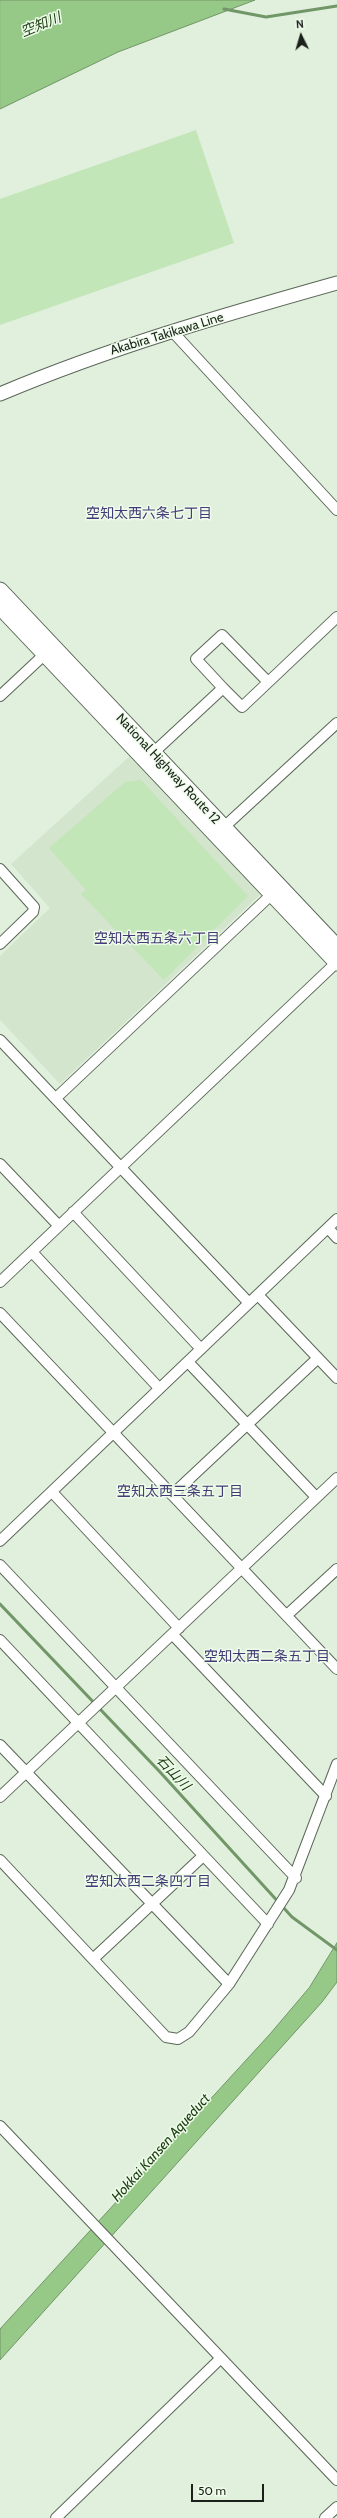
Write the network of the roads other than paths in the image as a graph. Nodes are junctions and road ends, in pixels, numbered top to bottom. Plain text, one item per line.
1 (337, 283) edge
2 (172, 331) junction
3 (0, 394) edge
4 (337, 510) edge
5 (0, 590) edge
6 (0, 606) edge
7 (337, 617) edge
8 (45, 654) junction
9 (268, 682) junction
10 (223, 688) junction
11 (0, 696) edge
12 (337, 723) edge
13 (153, 752) junction
14 (223, 828) junction
15 (0, 869) edge
16 (271, 895) junction
17 (0, 944) edge
18 (337, 947) edge
19 (337, 962) edge
20 (0, 1040) edge
21 (56, 1098) junction
22 (0, 1164) edge
23 (120, 1168) junction
24 (73, 1212) junction
25 (337, 1219) edge
26 (59, 1226) junction
27 (328, 1228) junction
28 (337, 1238) edge
29 (32, 1252) junction
30 (0, 1282) edge
31 (258, 1295) junction
32 (250, 1303) junction
33 (0, 1313) edge
34 (201, 1348) junction
35 (318, 1358) junction
36 (188, 1362) junction
37 (337, 1378) edge
38 (160, 1388) junction
39 (247, 1425) junction
40 (113, 1434) junction
41 (337, 1478) edge
42 (52, 1492) junction
43 (172, 1495) junction
44 (316, 1497) junction
45 (0, 1541) edge
46 (0, 1565) edge
47 (242, 1568) junction
48 (337, 1569) edge
49 (287, 1615) junction
50 (176, 1631) junction
51 (0, 1640) edge
52 (337, 1669) edge
53 (115, 1689) junction
54 (79, 1723) junction
55 (0, 1745) edge
56 (337, 1764) edge
57 (26, 1773) junction
58 (326, 1796) junction
59 (0, 1797) edge
60 (204, 1856) junction
61 (0, 1860) edge
62 (296, 1878) junction
63 (152, 1906) junction
64 (268, 1924) junction
65 (93, 1959) junction
66 (228, 1984) junction
67 (0, 2126) edge
68 (221, 2358) junction
69 (337, 2480) edge
70 (337, 2507) edge
71 (56, 2518) edge
72 (325, 2518) edge

1 - 2 main road, Akabira Takikawa Line
2 - 3 main road, Akabira Takikawa Line
2 - 4 street
5 - 13 highway, National Highway Route 12
6 - 8 highway, National Highway Route 12
7 - 9 street
8 - 11 street
8 - 16 highway, National Highway Route 12
9 - 10 street
9 - 10 street
10 - 13 street
12 - 14 street
13 - 14 highway, National Highway Route 12
14 - 18 highway, National Highway Route 12
15 - 17 street
16 - 19 highway, National Highway Route 12
16 - 21 street
19 - 23 street
20 - 21 street
21 - 23 street
22 - 26 street
23 - 24 street
23 - 32 street
24 - 26 street
24 - 34 street
25 - 27 street
26 - 29 street
27 - 28 street
27 - 31 street
29 - 30 street
29 - 38 street
31 - 32 street
31 - 35 street
32 - 34 street
33 - 40 street
34 - 36 street
35 - 37 street
35 - 39 street
36 - 38 street
36 - 39 street
38 - 40 street
39 - 43 street
39 - 44 street
40 - 42 street
40 - 43 street
41 - 44 street
42 - 45 street
42 - 50 street
43 - 47 street
44 - 47 street
46 - 53 street
47 - 49 street
47 - 50 street
48 - 49 street
49 - 52 street
50 - 53 street
50 - 58 street
51 - 54 street
53 - 54 street
53 - 62 street
54 - 57 street
54 - 60 street
55 - 57 street
56 - 58 street
57 - 59 street
57 - 63 street
58 - 62 street
60 - 63 street
60 - 64 street
61 - 65 street
62 - 64 street
63 - 65 street
63 - 66 street
64 - 66 street
65 - 66 street
67 - 68 street
68 - 69 street
68 - 71 street
70 - 72 street

